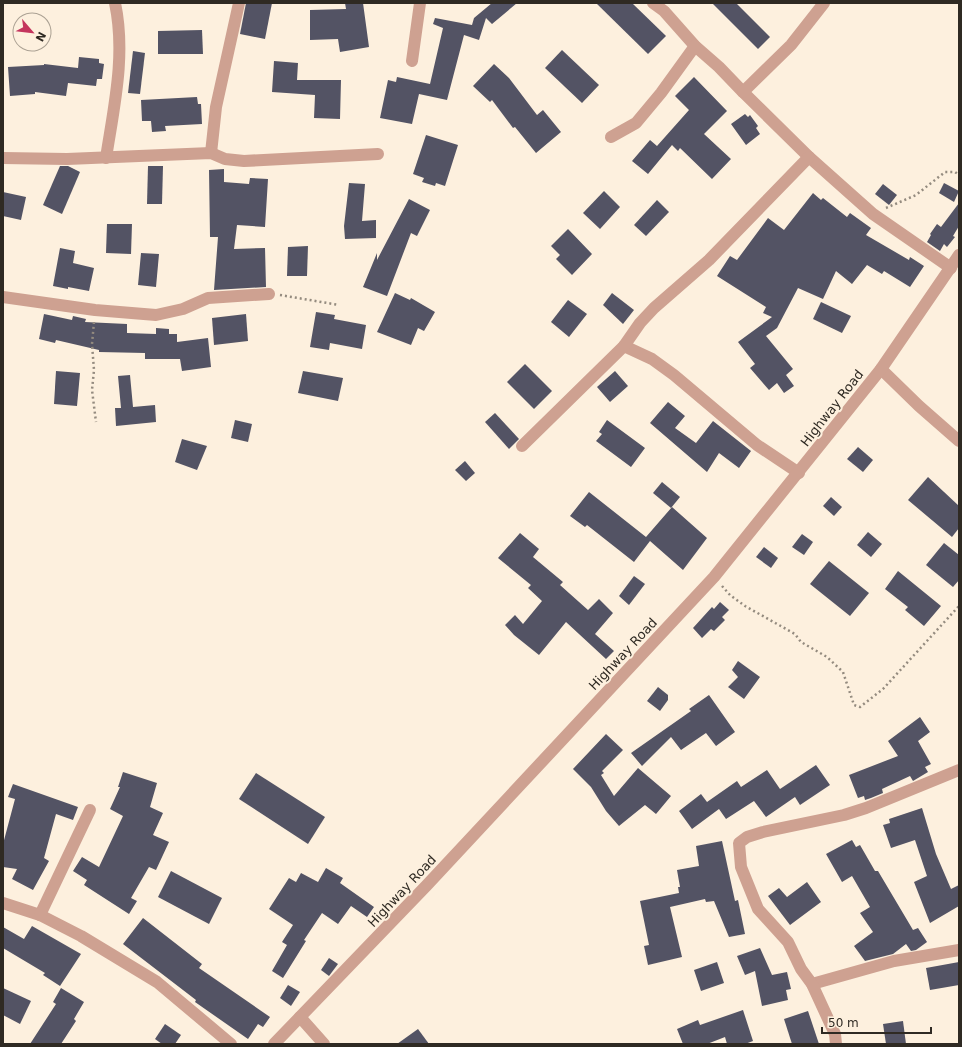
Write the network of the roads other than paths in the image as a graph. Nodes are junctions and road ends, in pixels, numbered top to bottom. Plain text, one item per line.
1 (115, 3) edge
2 (239, 3) edge
3 (420, 3) edge
4 (653, 3) edge
5 (824, 3) edge
6 (695, 46) junction
7 (412, 61) dead end
8 (743, 92) junction
9 (611, 136) dead end
10 (211, 153) junction
11 (378, 154) dead end
12 (809, 157) junction
13 (3, 158) edge
14 (106, 158) junction
15 (959, 255) edge
16 (951, 268) junction
17 (269, 294) road end
18 (3, 297) edge
19 (624, 346) junction
20 (881, 369) junction
21 (959, 440) edge
22 (522, 446) dead end
23 (799, 472) junction
24 (959, 770) edge
25 (90, 810) dead end
26 (3, 903) edge
27 (40, 915) junction
28 (959, 950) edge
29 (812, 984) junction
30 (300, 1017) junction
31 (231, 1044) edge
32 (274, 1044) edge
33 (324, 1044) edge
34 (836, 1044) edge

1 - 14 street
2 - 10 street
3 - 7 street
4 - 6 street
5 - 8 street
6 - 8 street
6 - 9 street
8 - 12 street
10 - 11 street
10 - 14 street
12 - 16 street
12 - 19 street
13 - 14 street
15 - 16 street, Highway Road
16 - 20 street, Highway Road
17 - 18 street
19 - 22 street
19 - 23 street
20 - 21 street
20 - 23 street, Highway Road
23 - 30 street, Highway Road
24 - 29 street
25 - 27 street
26 - 27 street
27 - 31 street
28 - 29 street
29 - 34 street
30 - 32 street, Highway Road
30 - 33 street

